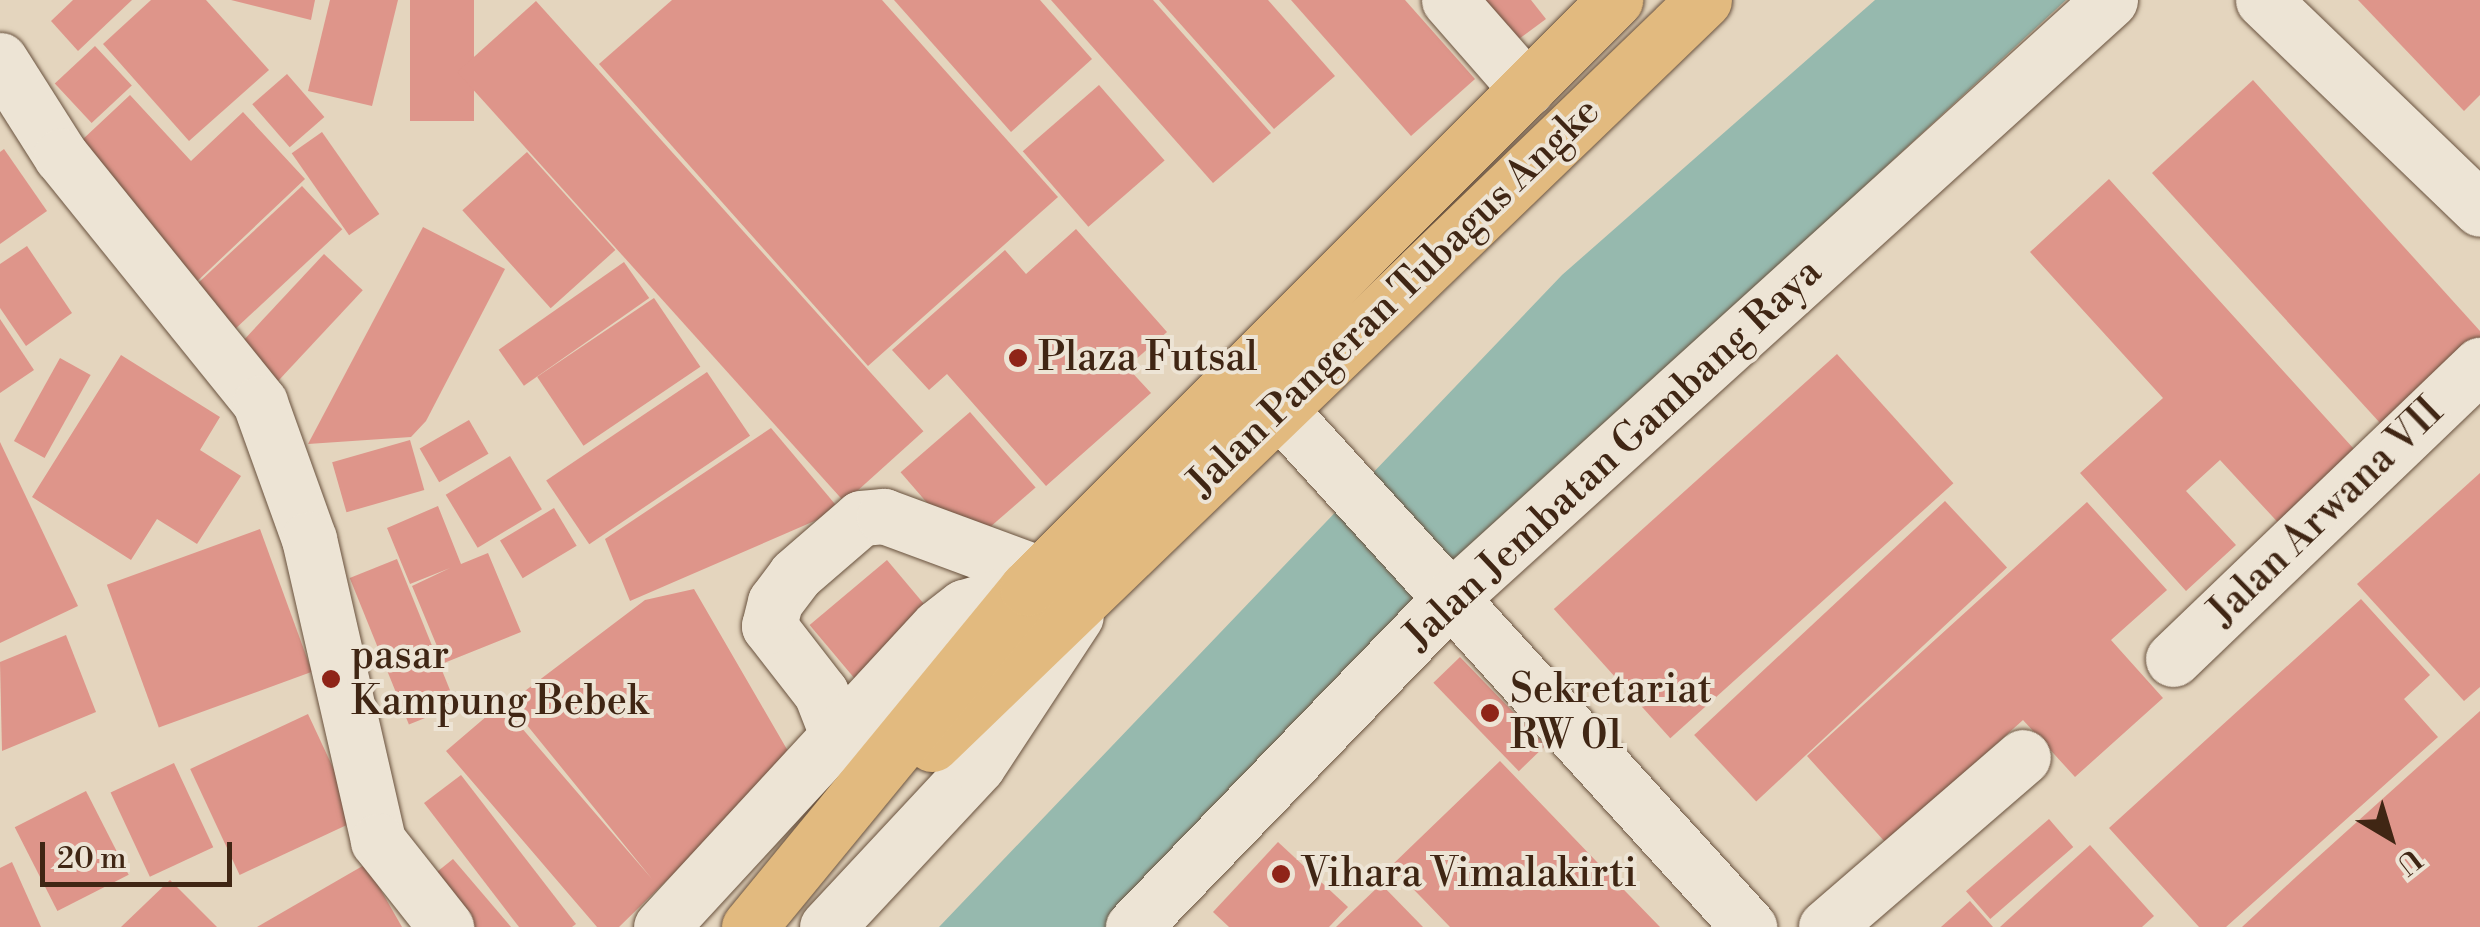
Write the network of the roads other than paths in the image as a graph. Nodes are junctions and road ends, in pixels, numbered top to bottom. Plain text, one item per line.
1 (1449, 0) edge
2 (1615, 0) edge
3 (1704, 0) edge
4 (2110, 0) edge
5 (2263, 0) edge
6 (0, 60) edge
7 (1527, 89) junction
8 (2480, 208) edge
9 (2480, 365) edge
10 (1276, 406) junction
11 (1447, 590) junction
12 (1052, 598) junction
13 (2173, 658) dead end
14 (837, 734) junction
15 (2023, 757) dead end
16 (822, 843) junction
17 (446, 927) edge
18 (661, 927) edge
19 (749, 927) edge
20 (827, 927) edge
21 (1134, 927) edge
22 (1749, 927) edge
23 (1826, 927) edge

1 - 7 street
2 - 7 main road, Jalan Pangeran Tubagus Angke
3 - 10 main road, Jalan Pangeran Tubagus Angke
4 - 11 street, Jalan Jembatan Gambang Raya
5 - 8 street
6 - 17 street
7 - 12 main road, Jalan Pangeran Tubagus Angke
9 - 13 street, Jalan Arwana VII
10 - 11 street
10 - 12 main road, Jalan Pangeran Tubagus Angke
11 - 21 street, Jalan Jembatan Gambang Raya
11 - 22 street
12 - 14 street, Jalan Pangeran Tubagus Angke
12 - 14 street
12 - 16 main road, Jalan Pangeran Tubagus Angke
12 - 16 main road, Jalan Pangeran Tubagus Angke
12 - 20 street, Jalan Pangeran Tubagus Angke
14 - 18 street, Jalan Pangeran Tubagus Angke
15 - 23 street
16 - 19 main road, Jalan Pangeran Tubagus Angke

